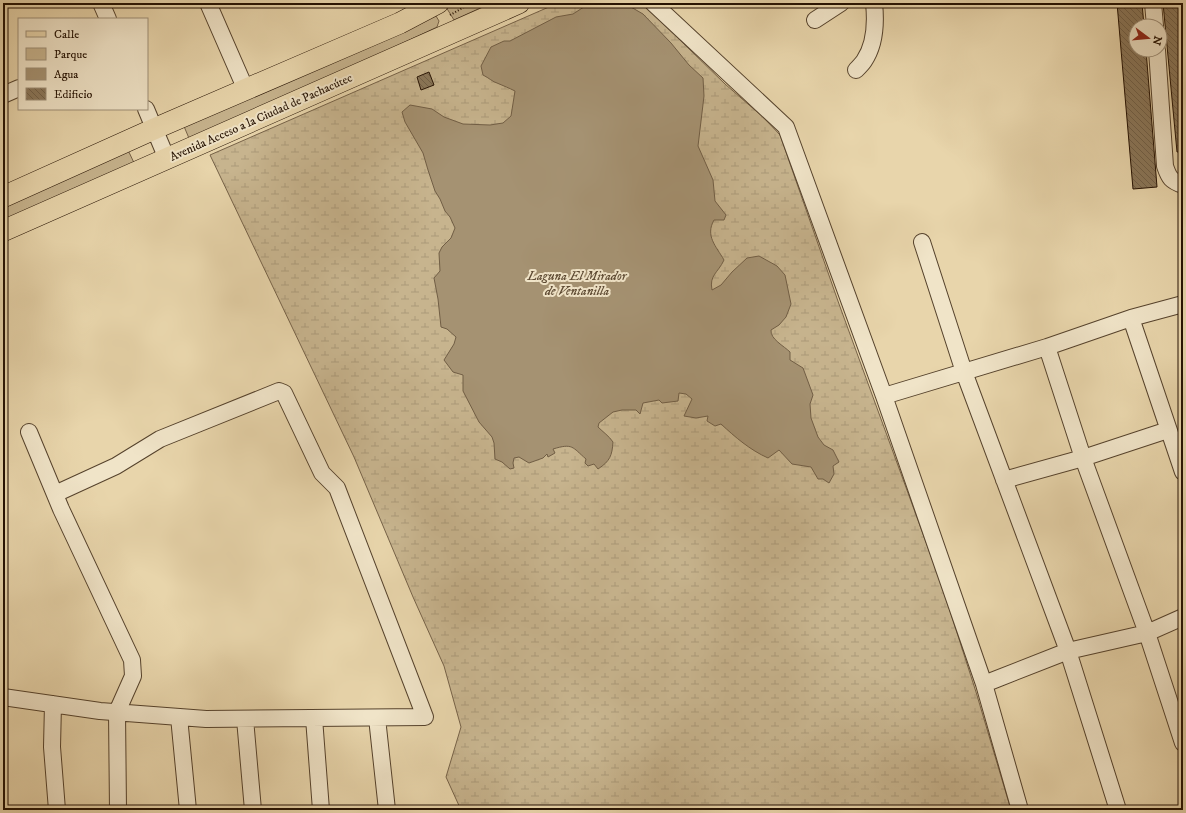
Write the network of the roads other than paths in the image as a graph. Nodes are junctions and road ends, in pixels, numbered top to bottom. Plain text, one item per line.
1 (101, 3) edge
2 (519, 3) edge
3 (653, 3) edge
4 (841, 3) edge
5 (874, 3) edge
6 (1153, 3) edge
7 (211, 4) edge
8 (437, 4) edge
9 (108, 18) edge
10 (1154, 18) edge
11 (815, 20) dead end
12 (449, 33) junction
13 (1158, 58) edge
14 (856, 70) dead end
15 (18, 88) edge
16 (246, 90) junction
17 (3, 95) edge
18 (146, 110) edge
19 (154, 129) junction
20 (167, 160) junction
21 (1183, 185) edge
22 (3, 197) edge
23 (3, 231) edge
24 (922, 242) dead end
25 (1183, 304) edge
26 (1131, 318) junction
27 (1047, 347) junction
28 (964, 372) junction
29 (884, 396) junction
30 (1168, 430) junction
31 (29, 432) dead end
32 (1084, 458) junction
33 (1183, 472) edge
34 (1004, 480) junction
35 (55, 494) junction
36 (1183, 617) edge
37 (1147, 633) junction
38 (1068, 651) junction
39 (984, 684) junction
40 (3, 697) edge
41 (53, 704) junction
42 (117, 712) junction
43 (179, 717) junction
44 (314, 718) junction
45 (378, 718) junction
46 (245, 719) junction
47 (1183, 742) edge
48 (57, 810) edge
49 (118, 810) edge
50 (188, 810) edge
51 (253, 810) edge
52 (321, 810) edge
53 (387, 810) edge
54 (1020, 810) edge
55 (1118, 810) edge

1 - 9 street
2 - 12 main road, Avenida Acceso a la Ciudad de Pachacútec
3 - 29 street
4 - 11 street
5 - 14 street
6 - 10 street
7 - 16 street
8 - 12 main road
8 - 16 main road
12 - 20 main road, Avenida Acceso a la Ciudad de Pachacútec
13 - 21 street
15 - 17 street
16 - 19 main road
18 - 19 street
19 - 20 street
19 - 22 main road
20 - 23 main road, Avenida Acceso a la Ciudad de Pachacútec
24 - 28 street
25 - 26 street
26 - 27 street
26 - 30 street
27 - 28 street
27 - 32 street
28 - 29 street
28 - 34 street
29 - 39 street
30 - 32 street
30 - 33 street
31 - 35 street
32 - 34 street
32 - 37 street
34 - 38 street
35 - 42 street
35 - 45 street
36 - 37 street
37 - 38 street
37 - 47 street
38 - 39 street
38 - 55 street
39 - 54 street
40 - 41 street
41 - 42 street
41 - 48 street
42 - 43 street
42 - 49 street
43 - 46 street
43 - 50 street
44 - 45 street
44 - 46 street
44 - 52 street
45 - 53 street
46 - 51 street

